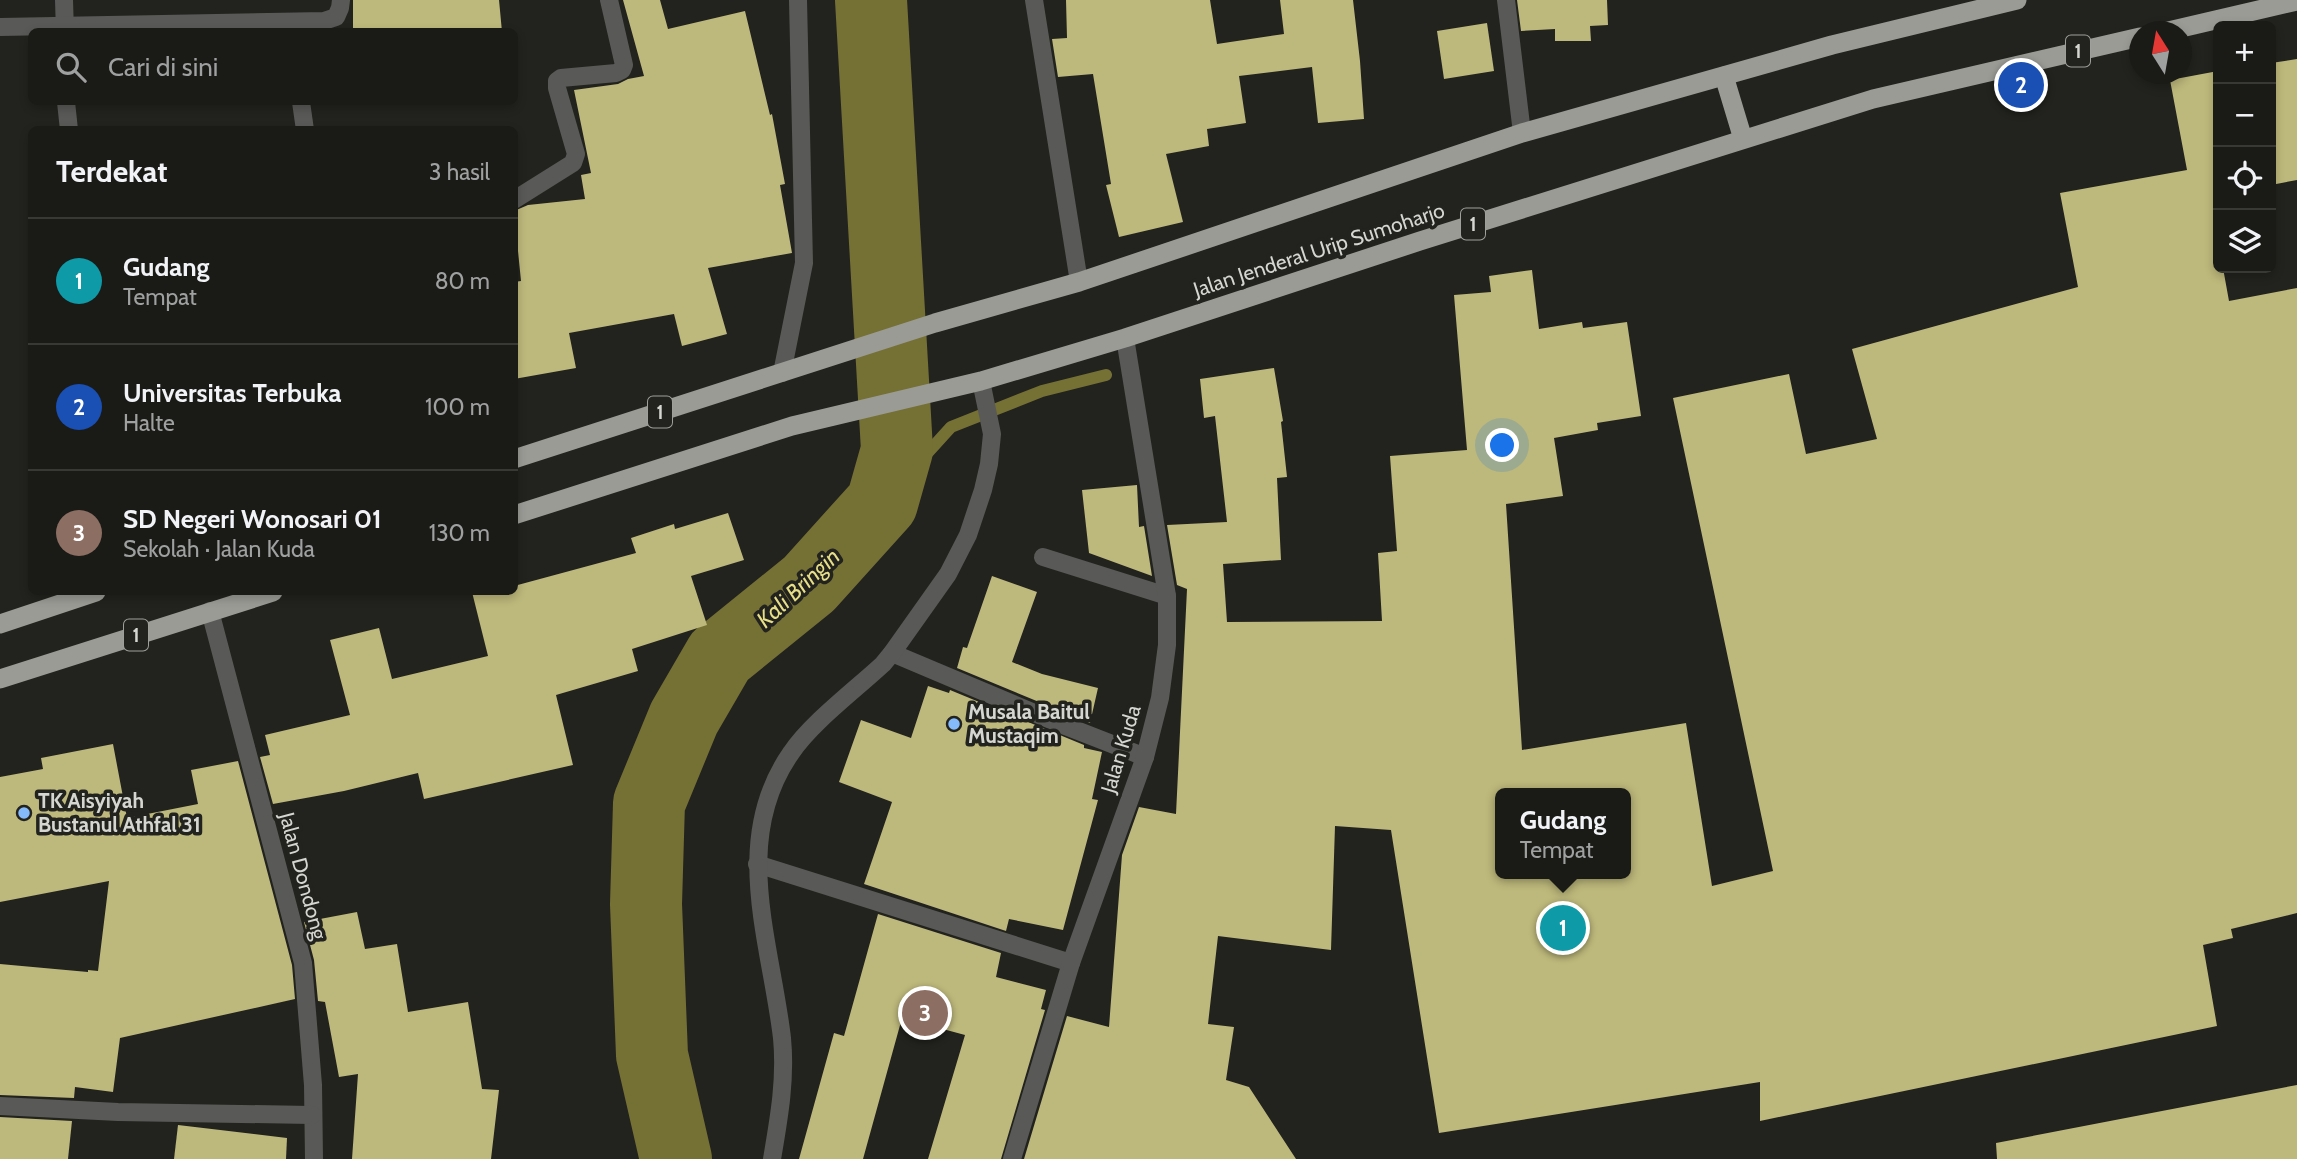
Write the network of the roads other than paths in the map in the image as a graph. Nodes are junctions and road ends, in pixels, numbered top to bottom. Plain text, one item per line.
1 (64, 0) edge
2 (341, 0) edge
3 (608, 0) edge
4 (798, 0) edge
5 (1034, 0) edge
6 (1506, 0) edge
7 (2017, 0) edge
8 (2297, 1) edge
9 (2192, 25) edge
10 (291, 26) edge
11 (0, 27) edge
12 (65, 28) edge
13 (2129, 40) edge
14 (1724, 76) junction
15 (66, 105) edge
16 (301, 105) edge
17 (69, 126) edge
18 (304, 126) edge
19 (1522, 133) junction
20 (1743, 139) junction
21 (518, 197) edge
22 (1079, 282) junction
23 (1125, 338) junction
24 (782, 373) junction
25 (981, 381) junction
26 (518, 457) edge
27 (518, 514) edge
28 (1043, 557) dead end
29 (87, 595) edge
30 (263, 595) edge
31 (1167, 596) junction
32 (210, 611) junction
33 (0, 624) edge
34 (892, 653) junction
35 (0, 679) edge
36 (1145, 757) junction
37 (757, 864) junction
38 (1071, 963) junction
39 (0, 1107) edge
40 (312, 1115) junction
41 (314, 1159) edge
42 (772, 1159) edge
43 (1012, 1159) edge

1 - 12 street
2 - 10 street
3 - 21 street
4 - 24 street
5 - 22 street
6 - 19 street
7 - 14 highway, 1
8 - 9 highway
10 - 12 street
11 - 12 street
13 - 20 highway, Jalan Jenderal Urip Sumoharjo / 1
14 - 19 highway, 1
14 - 20 highway
15 - 17 street
16 - 18 street
19 - 22 highway, 1
20 - 23 highway, Jalan Jenderal Urip Sumoharjo / 1
22 - 24 highway, 1
23 - 25 highway, Jalan Jenderal Urip Sumoharjo / 1
23 - 31 street, Jalan Kuda
24 - 26 highway, 1
25 - 27 highway, Jalan Jenderal Urip Sumoharjo / 1
25 - 34 street
28 - 31 street
29 - 33 highway
30 - 32 highway, 1
31 - 36 street, Jalan Kuda
32 - 35 highway, 1
32 - 40 street, Jalan Dondong
34 - 36 street
34 - 37 street
36 - 38 street, Jalan Kuda
37 - 38 street
37 - 42 street
38 - 43 street, Jalan Kuda
39 - 40 street
40 - 41 street, Jalan Dondong

